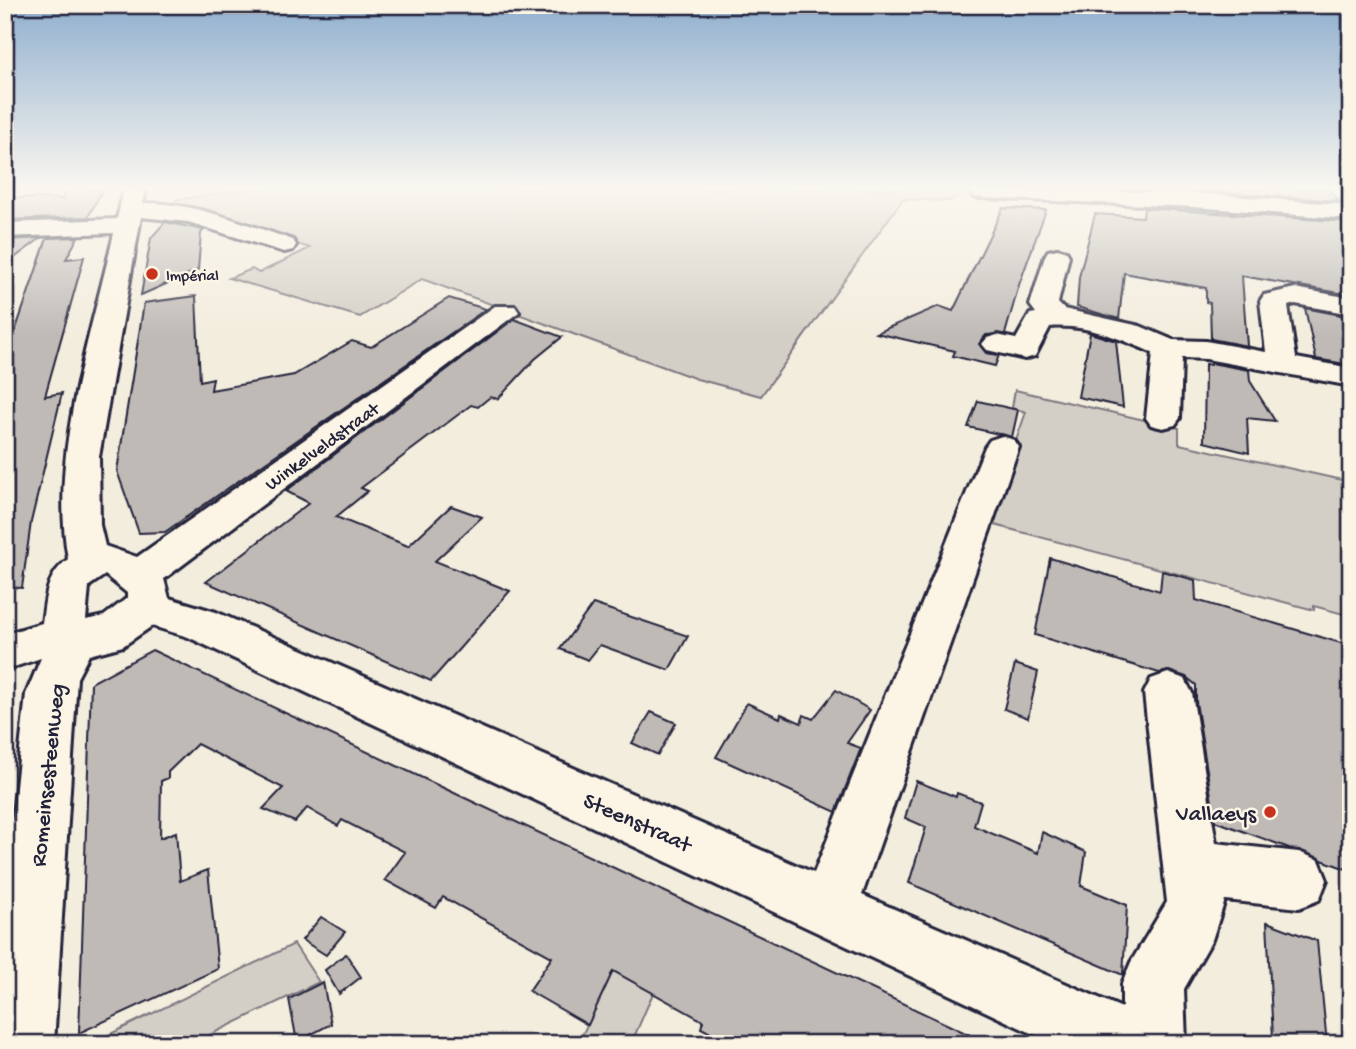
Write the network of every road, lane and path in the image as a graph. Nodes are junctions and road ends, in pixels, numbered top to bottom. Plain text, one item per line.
1 (126, 238) edge
2 (260, 238) edge
3 (284, 246) dead end
4 (1057, 256) dead end
5 (1351, 306) edge
6 (505, 312) dead end
7 (1063, 318) junction
8 (997, 344) dead end
9 (1168, 349) junction
10 (1282, 363) junction
11 (1351, 377) edge
12 (1163, 418) dead end
13 (1002, 447) dead end
14 (89, 564) junction
15 (141, 593) junction
16 (72, 634) junction
17 (5, 652) edge
18 (1168, 693) dead end
19 (1300, 880) dead end
20 (1194, 884) junction
21 (829, 907) junction
22 (22, 1044) edge
23 (1128, 1044) edge
24 (1154, 1044) edge

1 - 14 street
2 - 3 street
4 - 7 street
5 - 10 street
6 - 15 street, Winkelveldstraat
7 - 8 street
7 - 9 street
9 - 10 street
9 - 12 street
10 - 11 street
13 - 21 street
14 - 15 street
14 - 16 street
15 - 16 street
15 - 21 street, Steenstraat
16 - 17 street
16 - 22 street, Romeinsesteenweg
18 - 20 street
19 - 20 street
20 - 24 street
21 - 23 street, Steenstraat

